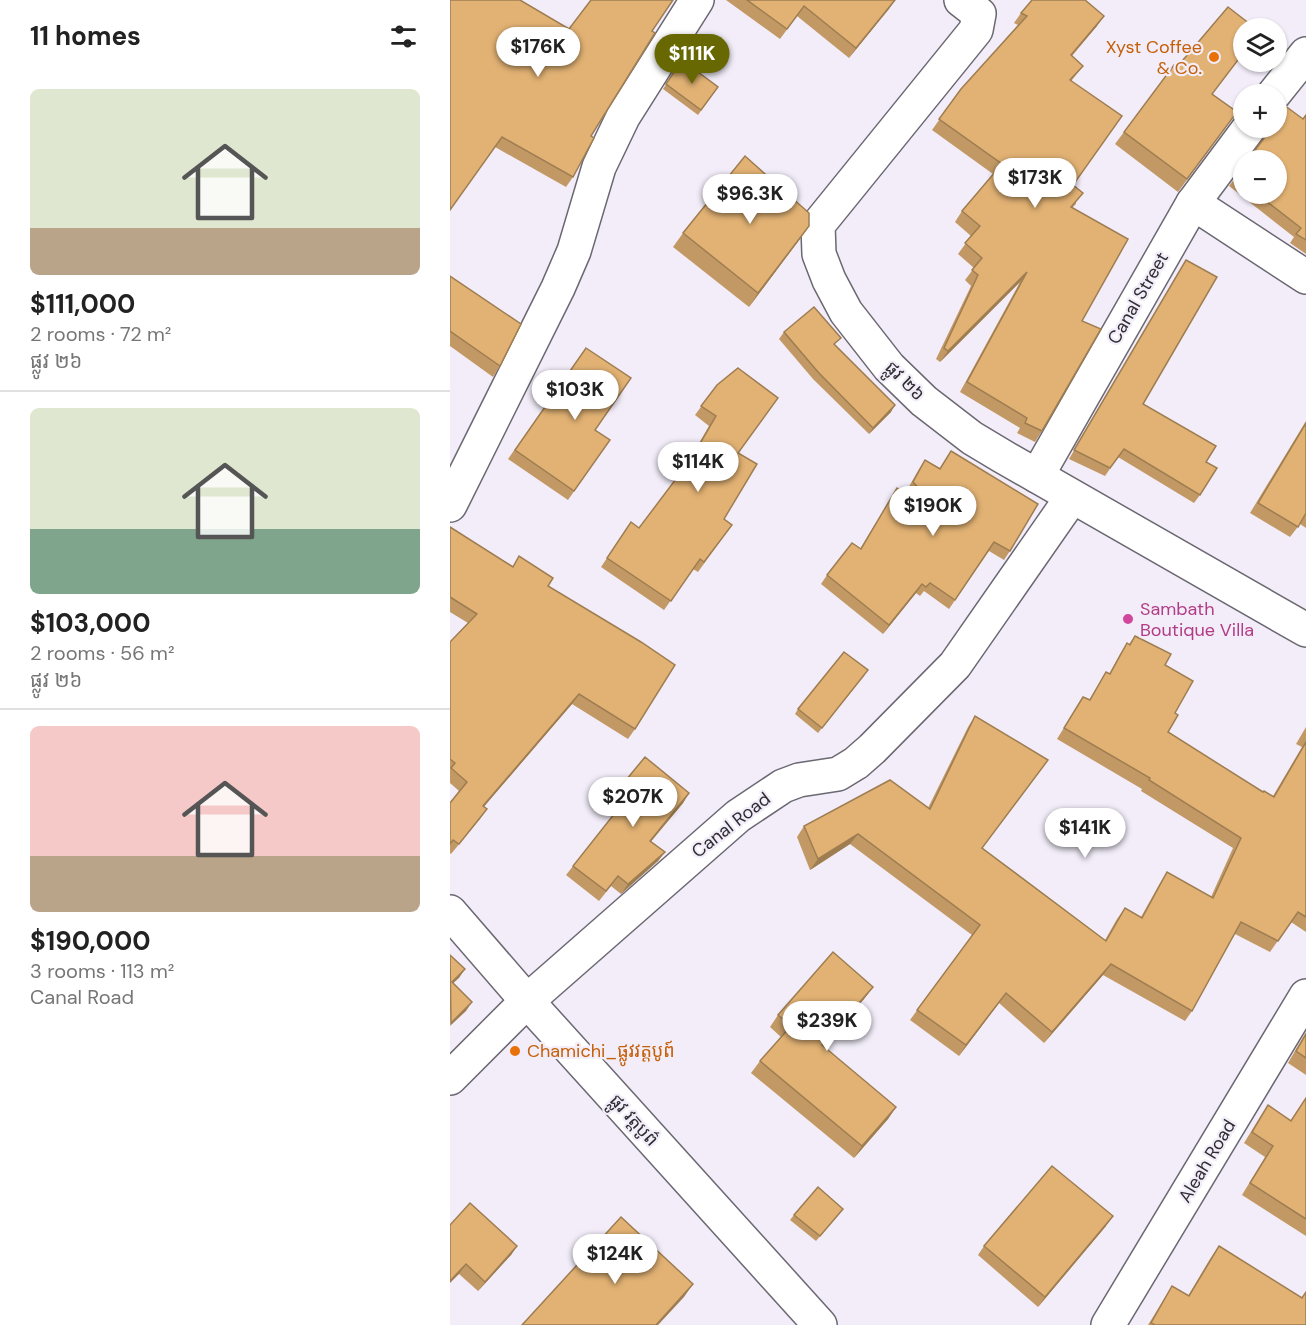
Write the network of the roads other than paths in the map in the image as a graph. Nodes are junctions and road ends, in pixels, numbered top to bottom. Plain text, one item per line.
1 (697, 0) edge
2 (961, 0) edge
3 (1306, 54) edge
4 (1282, 84) edge
5 (1241, 138) edge
6 (1193, 202) junction
7 (1306, 277) edge
8 (1037, 476) junction
9 (1072, 497) junction
10 (450, 505) edge
11 (1306, 630) edge
12 (450, 912) edge
13 (1306, 996) edge
14 (526, 1001) junction
15 (450, 1078) edge
16 (820, 1325) edge
17 (1108, 1325) edge

1 - 10 street
2 - 8 street, ផ្លូវ ២៦
3 - 4 street
5 - 6 street, Canal Street
6 - 7 street
6 - 8 street, Canal Street
8 - 9 street, ផ្លូវ ២៦
9 - 11 street, ផ្លូវ ២៦
9 - 14 street, Canal Road
12 - 14 street, ផ្លូវ វត្តបូព៌
13 - 17 street, Aleah Road
14 - 15 street, Canal Road
14 - 16 street, ផ្លូវ វត្តបូព៌

